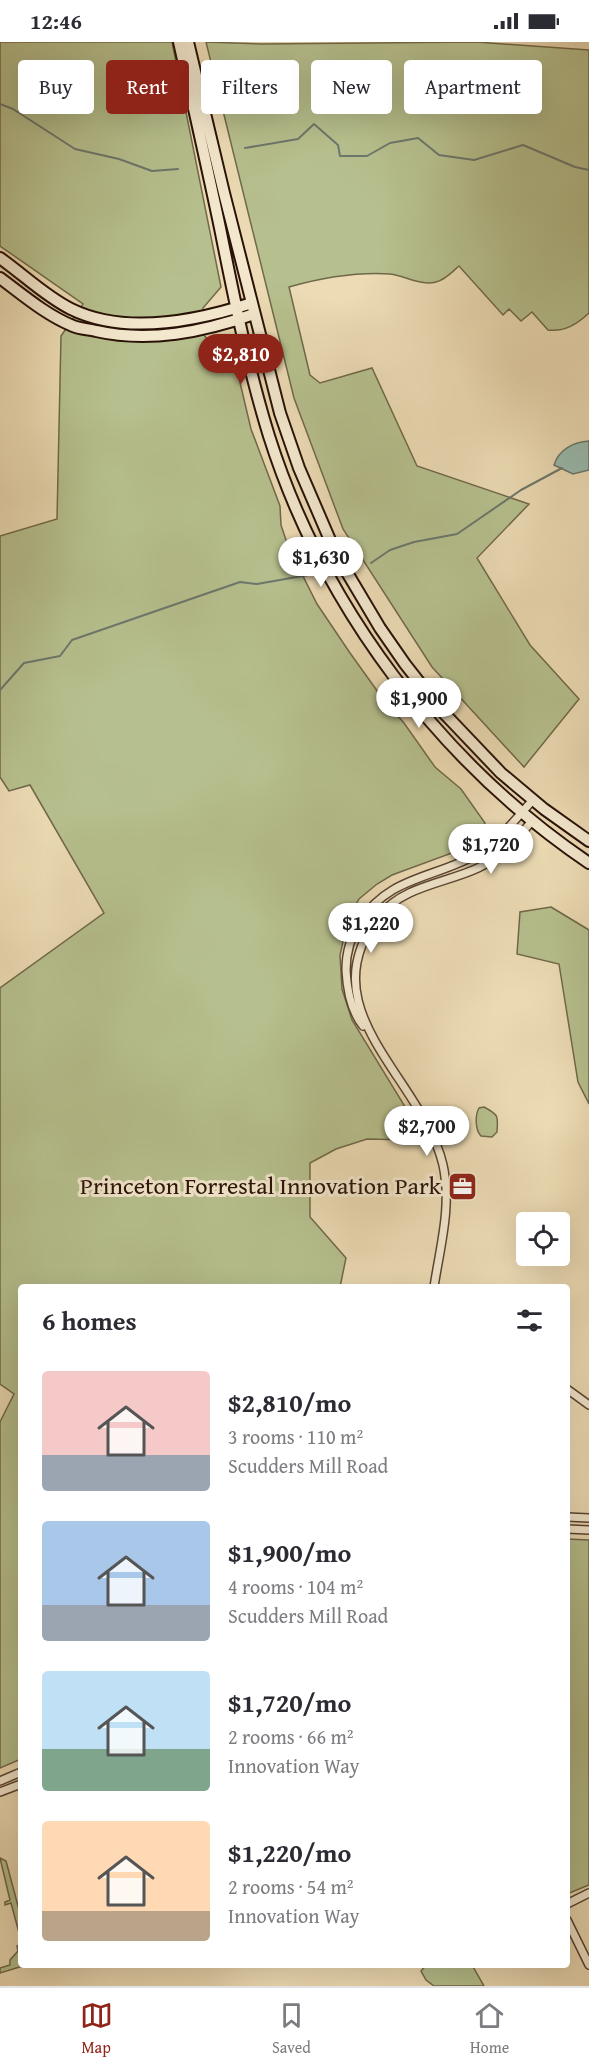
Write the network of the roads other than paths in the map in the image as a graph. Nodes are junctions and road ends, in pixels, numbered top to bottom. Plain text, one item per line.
1 (179, 42) edge
2 (188, 42) edge
3 (0, 258) edge
4 (0, 278) edge
5 (236, 308) junction
6 (253, 309) junction
7 (238, 320) junction
8 (533, 800) junction
9 (522, 812) junction
10 (532, 821) junction
11 (589, 842) edge
12 (589, 863) edge
13 (372, 1037) junction
14 (434, 1284) edge
15 (570, 1391) edge
16 (589, 1404) edge
17 (570, 1517) edge
18 (589, 1518) edge
19 (570, 1528) edge
20 (589, 1530) edge
21 (18, 1773) edge
22 (0, 1781) edge
23 (18, 1785) edge
24 (0, 1792) edge
25 (589, 1893) edge
26 (570, 1902) edge
27 (570, 1926) edge
28 (589, 1965) edge

1 - 5 main road
2 - 6 main road
3 - 5 main road
4 - 7 main road
5 - 6 main road
5 - 7 main road
6 - 7 main road
6 - 8 main road
7 - 9 main road
8 - 9 street
8 - 11 main road
9 - 10 main road
9 - 13 street
10 - 12 main road
10 - 13 street
13 - 14 street
15 - 16 street
17 - 18 street
19 - 20 street
21 - 22 street
23 - 24 street
25 - 26 street
27 - 28 street

